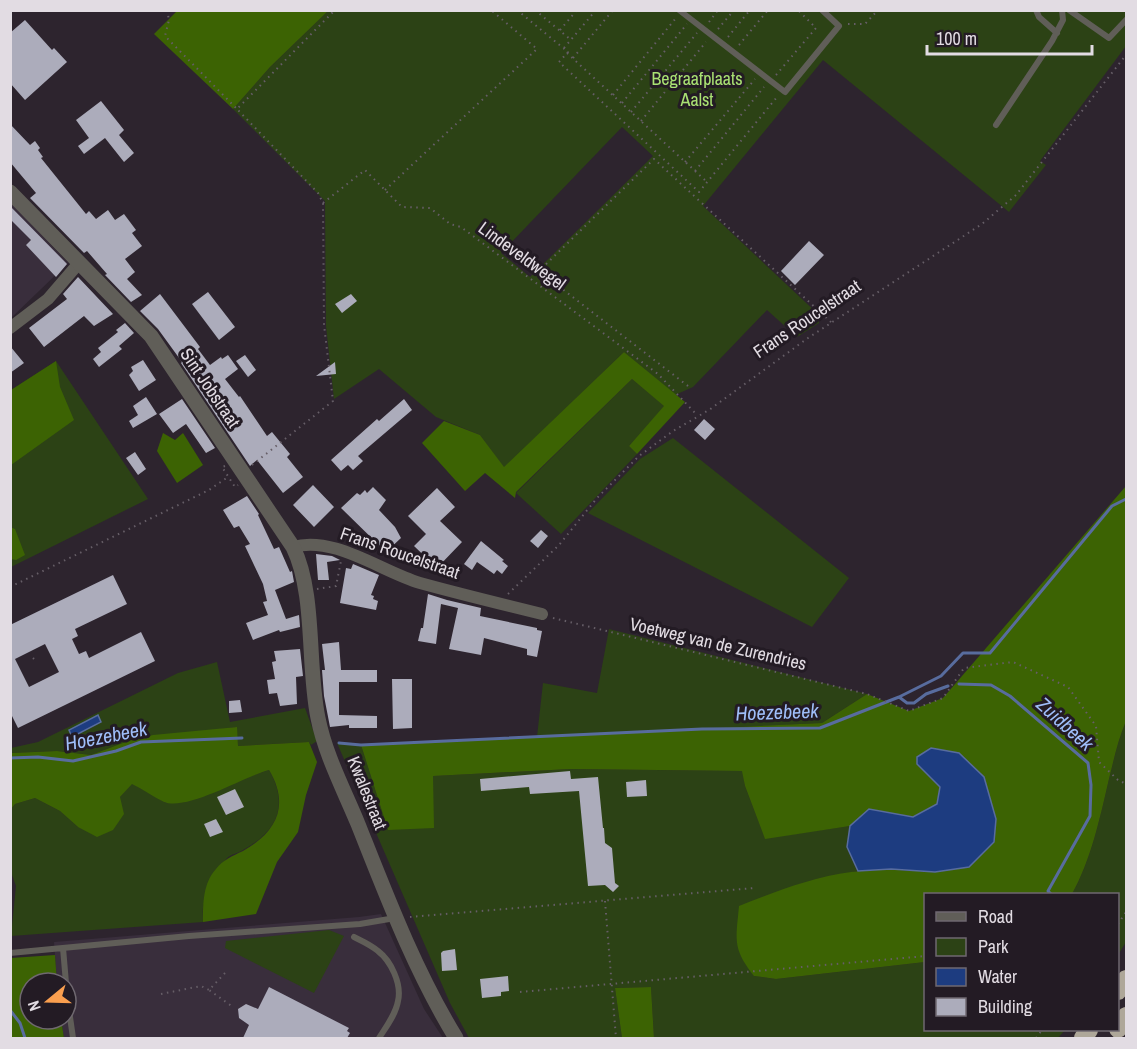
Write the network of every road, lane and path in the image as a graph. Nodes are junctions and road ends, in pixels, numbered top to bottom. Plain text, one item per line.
1 (167, 10) edge
2 (335, 10) edge
3 (491, 10) edge
4 (516, 10) edge
5 (535, 10) edge
6 (577, 10) edge
7 (596, 10) edge
8 (613, 10) edge
9 (718, 10) edge
10 (734, 10) edge
11 (750, 10) edge
12 (768, 10) edge
13 (798, 10) edge
14 (822, 10) edge
15 (878, 10) edge
16 (1036, 10) edge
17 (1062, 10) edge
18 (1069, 10) edge
19 (680, 11) edge
20 (691, 20) junction
21 (1126, 20) edge
22 (839, 26) junction
23 (702, 28) junction
24 (560, 30) junction
25 (1057, 33) junction
26 (712, 36) junction
27 (571, 40) junction
28 (722, 43) junction
29 (564, 48) junction
30 (733, 52) junction
31 (567, 53) junction
32 (1126, 55) edge
33 (573, 58) junction
34 (760, 72) junction
35 (770, 81) junction
36 (783, 90) junction
37 (613, 95) junction
38 (622, 103) junction
39 (237, 109) junction
40 (631, 112) junction
41 (641, 121) junction
42 (996, 125) dead end
43 (686, 162) junction
44 (695, 171) junction
45 (707, 182) junction
46 (385, 190) junction
47 (10, 192) edge
48 (323, 203) junction
49 (80, 263) junction
50 (832, 323) junction
51 (10, 328) edge
52 (688, 386) dead end
53 (697, 415) junction
54 (236, 475) junction
55 (293, 548) junction
56 (344, 551) junction
57 (10, 587) edge
58 (305, 591) junction
59 (495, 602) junction
60 (542, 614) joint
61 (1126, 784) edge
62 (754, 888) dead end
63 (605, 901) junction
64 (396, 918) junction
65 (354, 937) dead end
66 (63, 948) junction
67 (10, 953) edge
68 (924, 956) edge
69 (65, 971) edge
70 (225, 973) dead end
71 (611, 983) junction
72 (209, 990) junction
73 (520, 992) dead end
74 (161, 994) dead end
75 (233, 1007) dead end
76 (379, 1038) edge
77 (456, 1038) edge
78 (616, 1038) edge

1 - 39 path
2 - 39 path
3 - 46 path
4 - 29 path
5 - 24 path
6 - 24 path
7 - 27 path
8 - 33 path
9 - 23 path
10 - 26 path
11 - 28 path
12 - 30 path
13 - 35 path
14 - 22 lane
15 - 22 path
16 - 25 lane
17 - 25 lane
18 - 21 lane
19 - 20 lane
19 - 37 path
20 - 23 lane
20 - 38 path
22 - 36 lane
23 - 26 lane
23 - 40 path
24 - 27 path
25 - 42 lane
26 - 28 lane
26 - 41 path
27 - 29 path
28 - 30 lane
29 - 31 path
30 - 34 lane
31 - 33 path
31 - 45 path
32 - 50 path, Frans Roucelstraat
33 - 37 path
34 - 35 lane
34 - 43 path
35 - 36 lane
35 - 44 path
36 - 45 path
37 - 38 path
38 - 40 path
39 - 48 path
40 - 41 path
41 - 43 path
43 - 44 path
44 - 45 path
46 - 48 path, Lindeveldwegel
46 - 53 path, Lindeveldwegel
47 - 49 street, Sint Jobstraat
48 - 54 path
49 - 51 street
49 - 54 street, Sint Jobstraat
50 - 52 path
50 - 53 path, Frans Roucelstraat
53 - 59 path, Frans Roucelstraat
54 - 55 street, Sint Jobstraat
54 - 57 path
55 - 56 street, Frans Roucelstraat
55 - 58 street, Kwalestraat
56 - 58 path
56 - 59 street, Frans Roucelstraat
58 - 64 street, Kwalestraat
59 - 60 street, Frans Roucelstraat
60 - 61 path, Voetweg van de Zurendries
62 - 63 path
63 - 64 path
63 - 71 path
64 - 66 lane
64 - 77 street, Kwalestraat
65 - 76 lane
66 - 67 lane
66 - 69 lane
68 - 71 path
70 - 72 path
71 - 73 path
71 - 78 path
72 - 74 path
72 - 75 path

